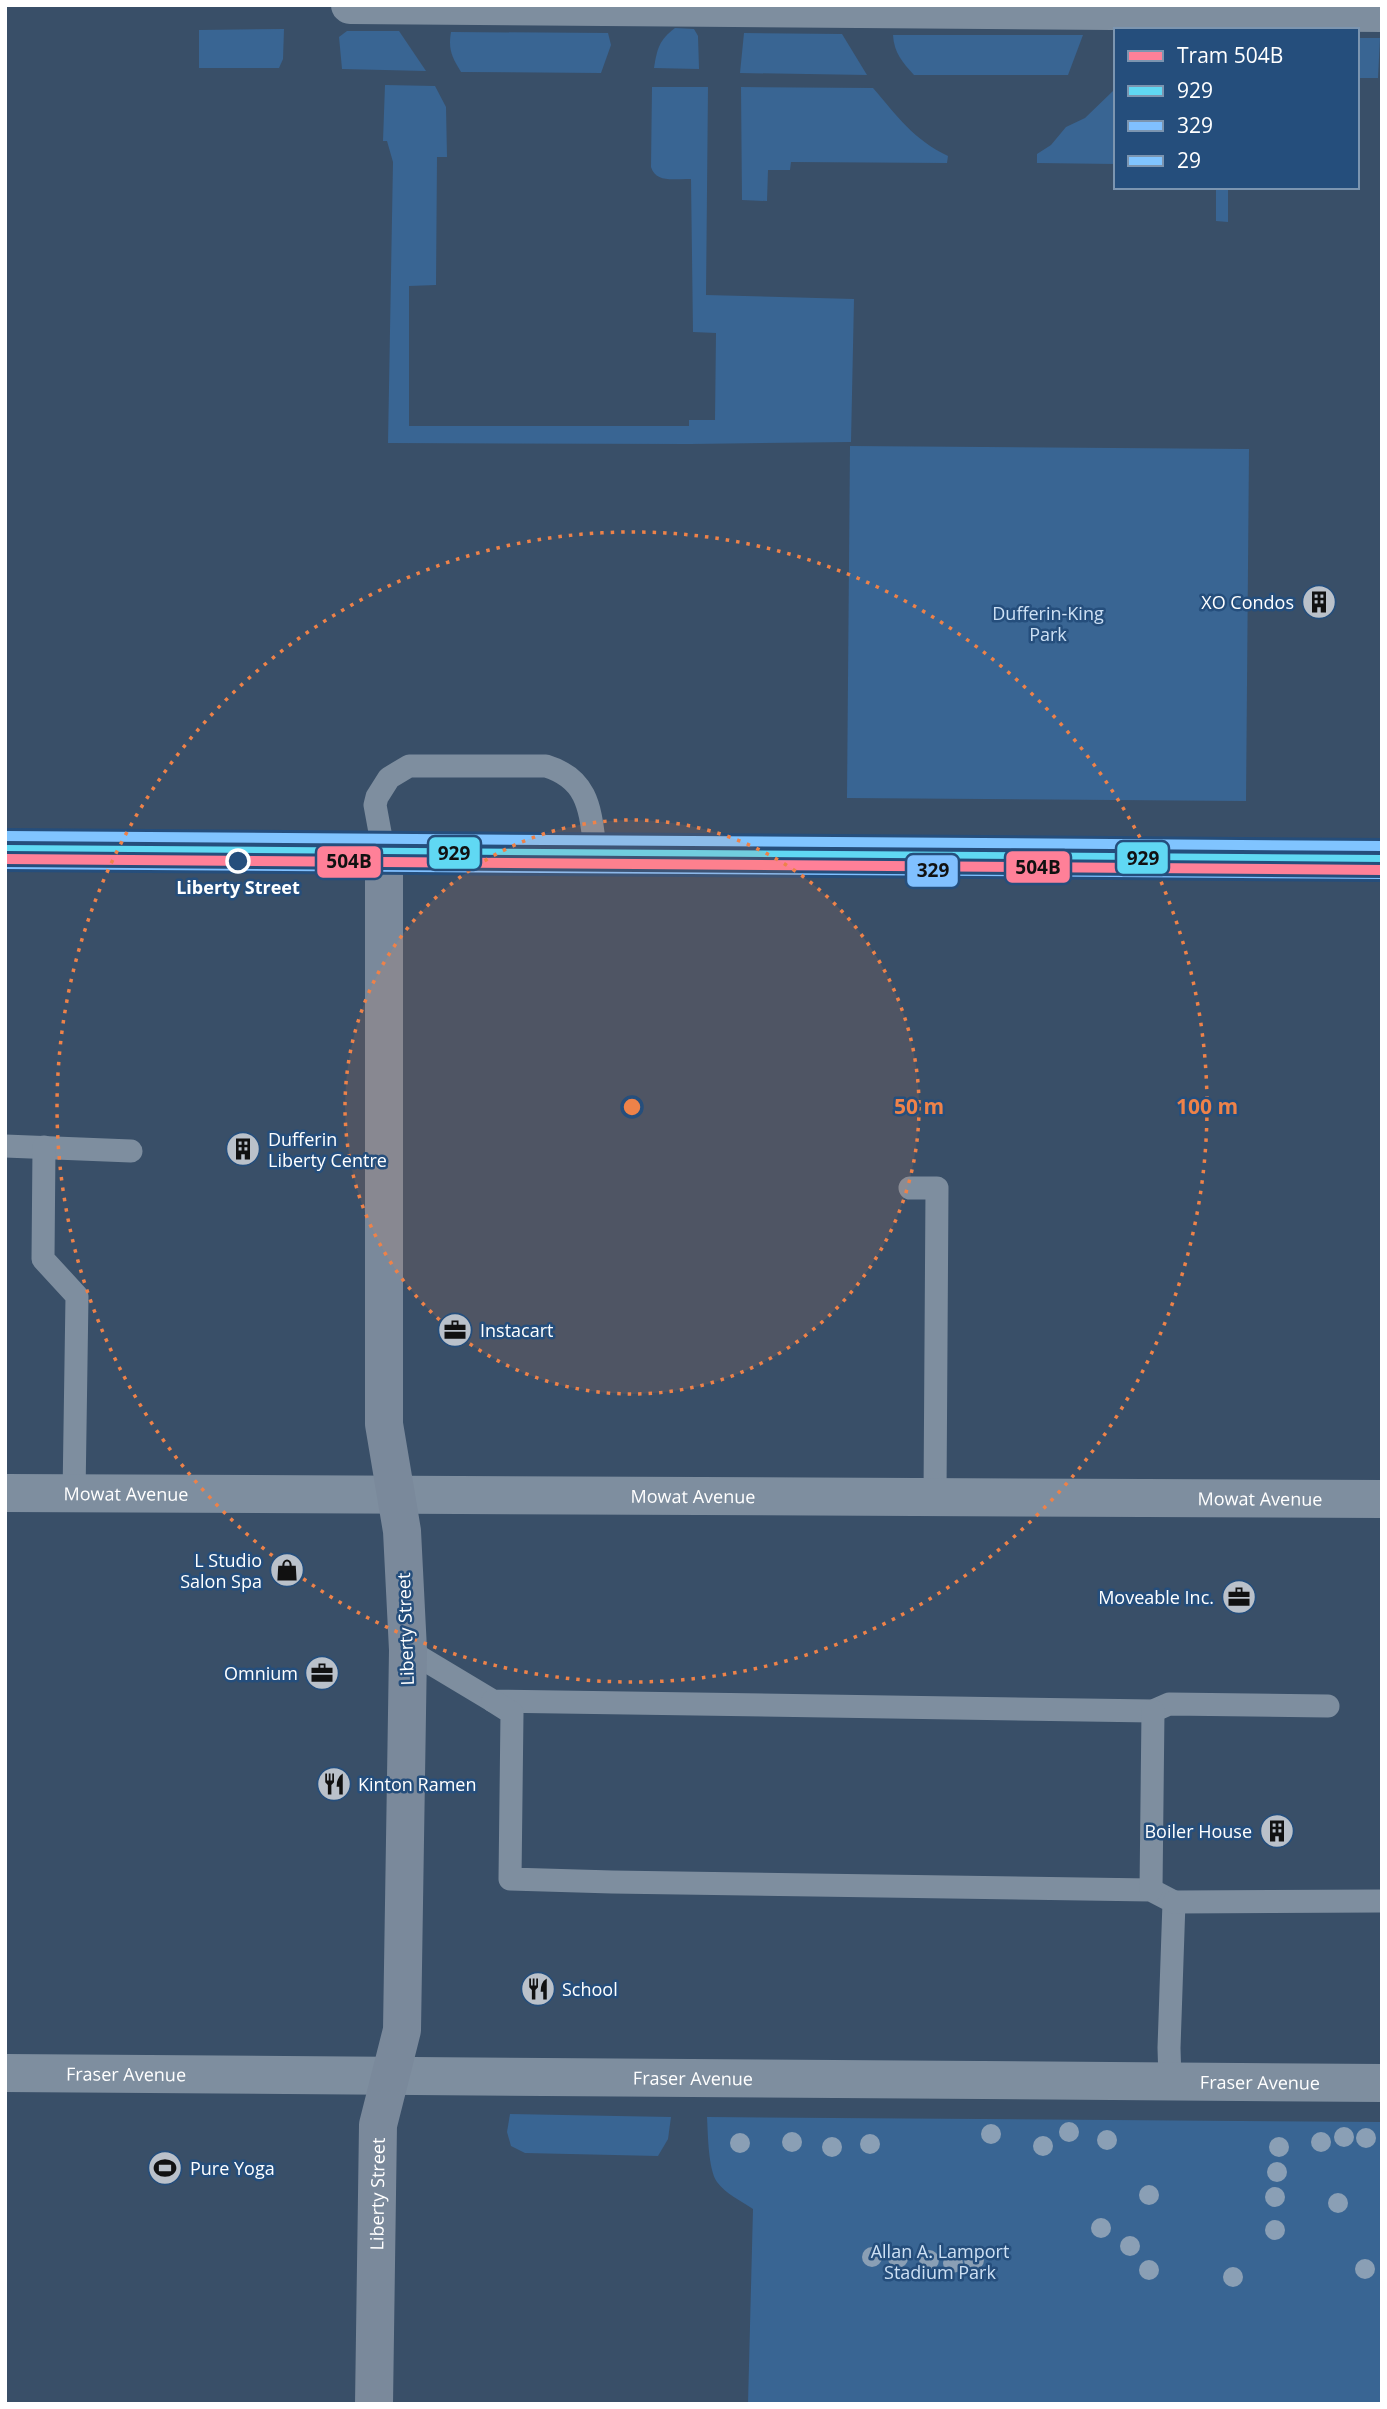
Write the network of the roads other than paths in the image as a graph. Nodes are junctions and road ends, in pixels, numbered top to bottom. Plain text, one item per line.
1 (349, 5) edge
2 (1382, 13) edge
3 (5, 850) edge
4 (384, 854) junction
5 (596, 855) junction
6 (1382, 860) edge
7 (5, 1146) edge
8 (44, 1147) junction
9 (131, 1151) dead end
10 (910, 1188) dead end
11 (5, 1493) edge
12 (74, 1494) junction
13 (397, 1494) junction
14 (935, 1497) junction
15 (1382, 1499) edge
16 (408, 1650) junction
17 (493, 1701) junction
18 (1328, 1706) dead end
19 (1153, 1711) junction
20 (1151, 1890) junction
21 (1382, 1901) edge
22 (1174, 1902) junction
23 (5, 2073) edge
24 (391, 2074) junction
25 (1170, 2081) junction
26 (1382, 2083) edge
27 (374, 2404) edge

1 - 2 street
3 - 4 street
4 - 5 street
4 - 5 lane
4 - 13 street, Liberty Street
5 - 6 street
7 - 8 lane
8 - 9 lane
8 - 12 lane
10 - 14 lane
11 - 12 street, Mowat Avenue
12 - 13 street, Mowat Avenue
13 - 14 street, Mowat Avenue
13 - 16 street, Liberty Street
14 - 15 street, Mowat Avenue
16 - 17 lane
16 - 24 street, Liberty Street
17 - 19 lane
17 - 20 lane
18 - 19 lane
19 - 20 lane
20 - 22 lane
21 - 22 lane
22 - 25 lane
23 - 24 street, Fraser Avenue
24 - 25 street, Fraser Avenue
24 - 27 street, Liberty Street
25 - 26 street, Fraser Avenue

